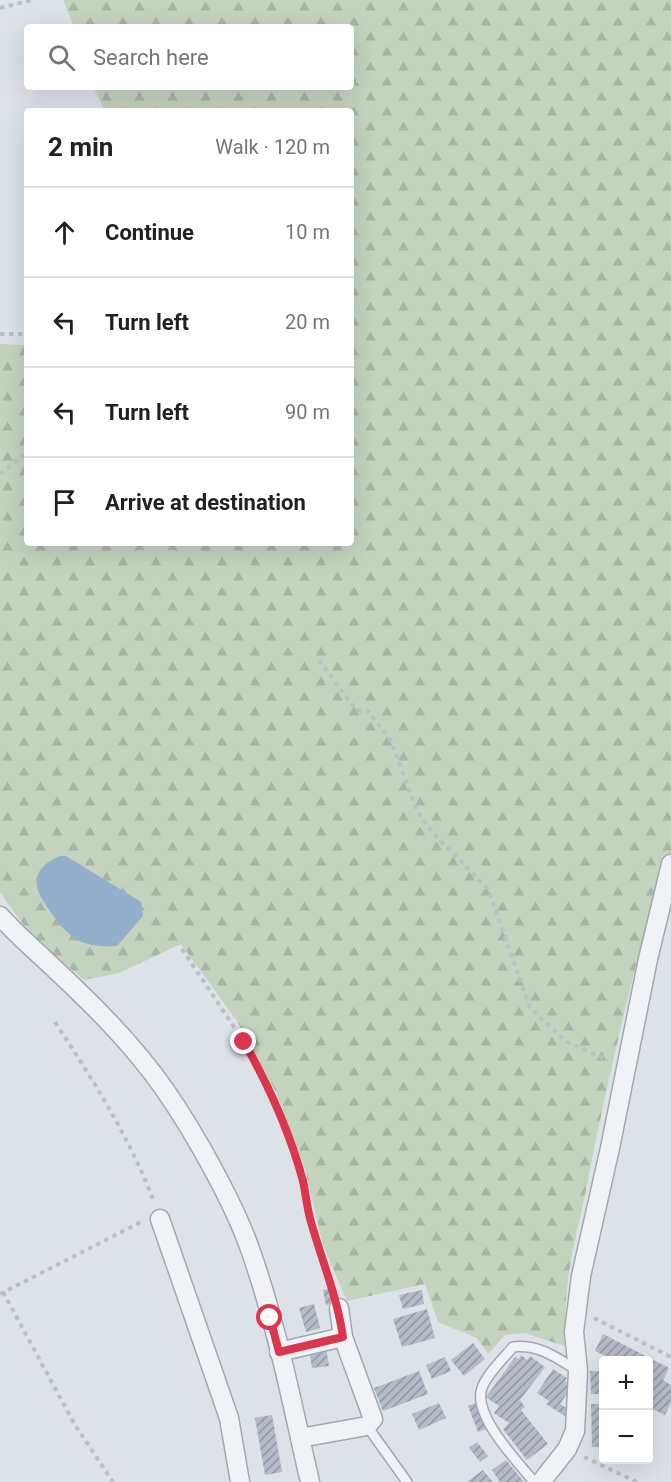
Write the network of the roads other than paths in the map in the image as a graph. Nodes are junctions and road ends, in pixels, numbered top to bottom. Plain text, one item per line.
1 (671, 864) edge
2 (0, 916) edge
3 (160, 1219) road end
4 (339, 1308) road end
5 (343, 1337) junction
6 (279, 1352) junction
7 (579, 1371) junction
8 (367, 1426) junction
9 (300, 1438) junction
10 (240, 1482) edge
11 (310, 1482) edge
12 (407, 1482) edge
13 (534, 1482) edge
14 (541, 1482) edge

1 - 7 street
2 - 6 street
3 - 10 street
4 - 5 street
5 - 6 street
5 - 8 street
6 - 9 street
7 - 13 lane
7 - 14 street
8 - 9 street
8 - 12 lane
9 - 11 street

